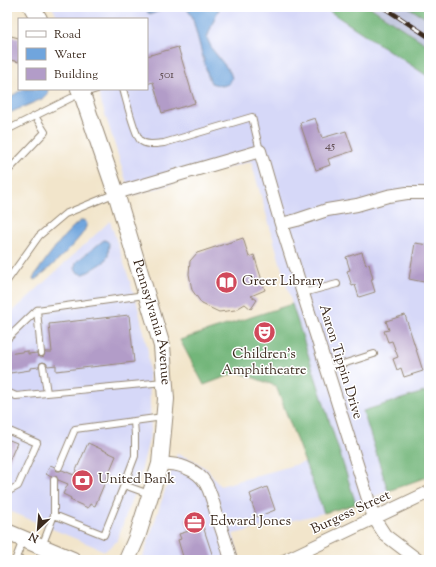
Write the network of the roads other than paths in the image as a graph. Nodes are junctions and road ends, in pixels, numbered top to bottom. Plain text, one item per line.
1 (32, 7) edge
2 (38, 18) edge
3 (92, 90) edge
4 (123, 90) edge
5 (81, 92) edge
6 (35, 116) junction
7 (7, 130) edge
8 (260, 151) junction
9 (7, 172) edge
10 (116, 193) junction
11 (429, 193) edge
12 (281, 224) junction
13 (7, 281) edge
14 (337, 284) dead end
15 (303, 293) junction
16 (147, 295) junction
17 (37, 310) junction
18 (7, 339) edge
19 (41, 353) dead end
20 (374, 354) dead end
21 (43, 366) dead end
22 (327, 369) junction
23 (165, 382) junction
24 (7, 392) edge
25 (47, 393) junction
26 (165, 417) junction
27 (134, 421) junction
28 (7, 430) edge
29 (160, 464) junction
30 (59, 467) dead end
31 (54, 480) dead end
32 (124, 485) junction
33 (7, 492) edge
34 (429, 492) edge
35 (151, 494) junction
36 (54, 515) junction
37 (374, 518) junction
38 (7, 532) edge
39 (24, 539) junction
40 (42, 546) junction
41 (64, 558) edge
42 (17, 559) edge
43 (127, 560) edge
44 (232, 560) edge
45 (286, 560) edge
46 (418, 560) edge

1 - 2 street
3 - 5 lane
4 - 8 lane
5 - 6 lane
5 - 10 street, Pennsylvania Avenue
6 - 7 lane
6 - 9 lane
8 - 10 street
8 - 12 street, Aaron Tippin Drive
10 - 13 lane
10 - 16 street, Pennsylvania Avenue
11 - 12 street
12 - 15 street, Aaron Tippin Drive
14 - 15 lane
15 - 22 street, Aaron Tippin Drive
16 - 17 lane
16 - 23 street, Pennsylvania Avenue
17 - 18 lane
17 - 19 lane
20 - 22 lane
21 - 25 lane
22 - 37 street, Aaron Tippin Drive
23 - 25 lane
23 - 26 street, Pennsylvania Avenue
24 - 25 lane
26 - 27 lane
26 - 29 street, Pennsylvania Avenue
27 - 30 lane
27 - 32 lane
28 - 33 lane
29 - 35 street, Pennsylvania Avenue
29 - 44 street
31 - 36 lane
32 - 35 lane
32 - 36 lane
34 - 37 street, Burgess Street
35 - 43 street, Pennsylvania Avenue
36 - 40 lane
37 - 45 street, Burgess Street
37 - 46 street, Aaron Tippin Drive
38 - 39 street
39 - 40 street
39 - 42 lane
40 - 41 street

